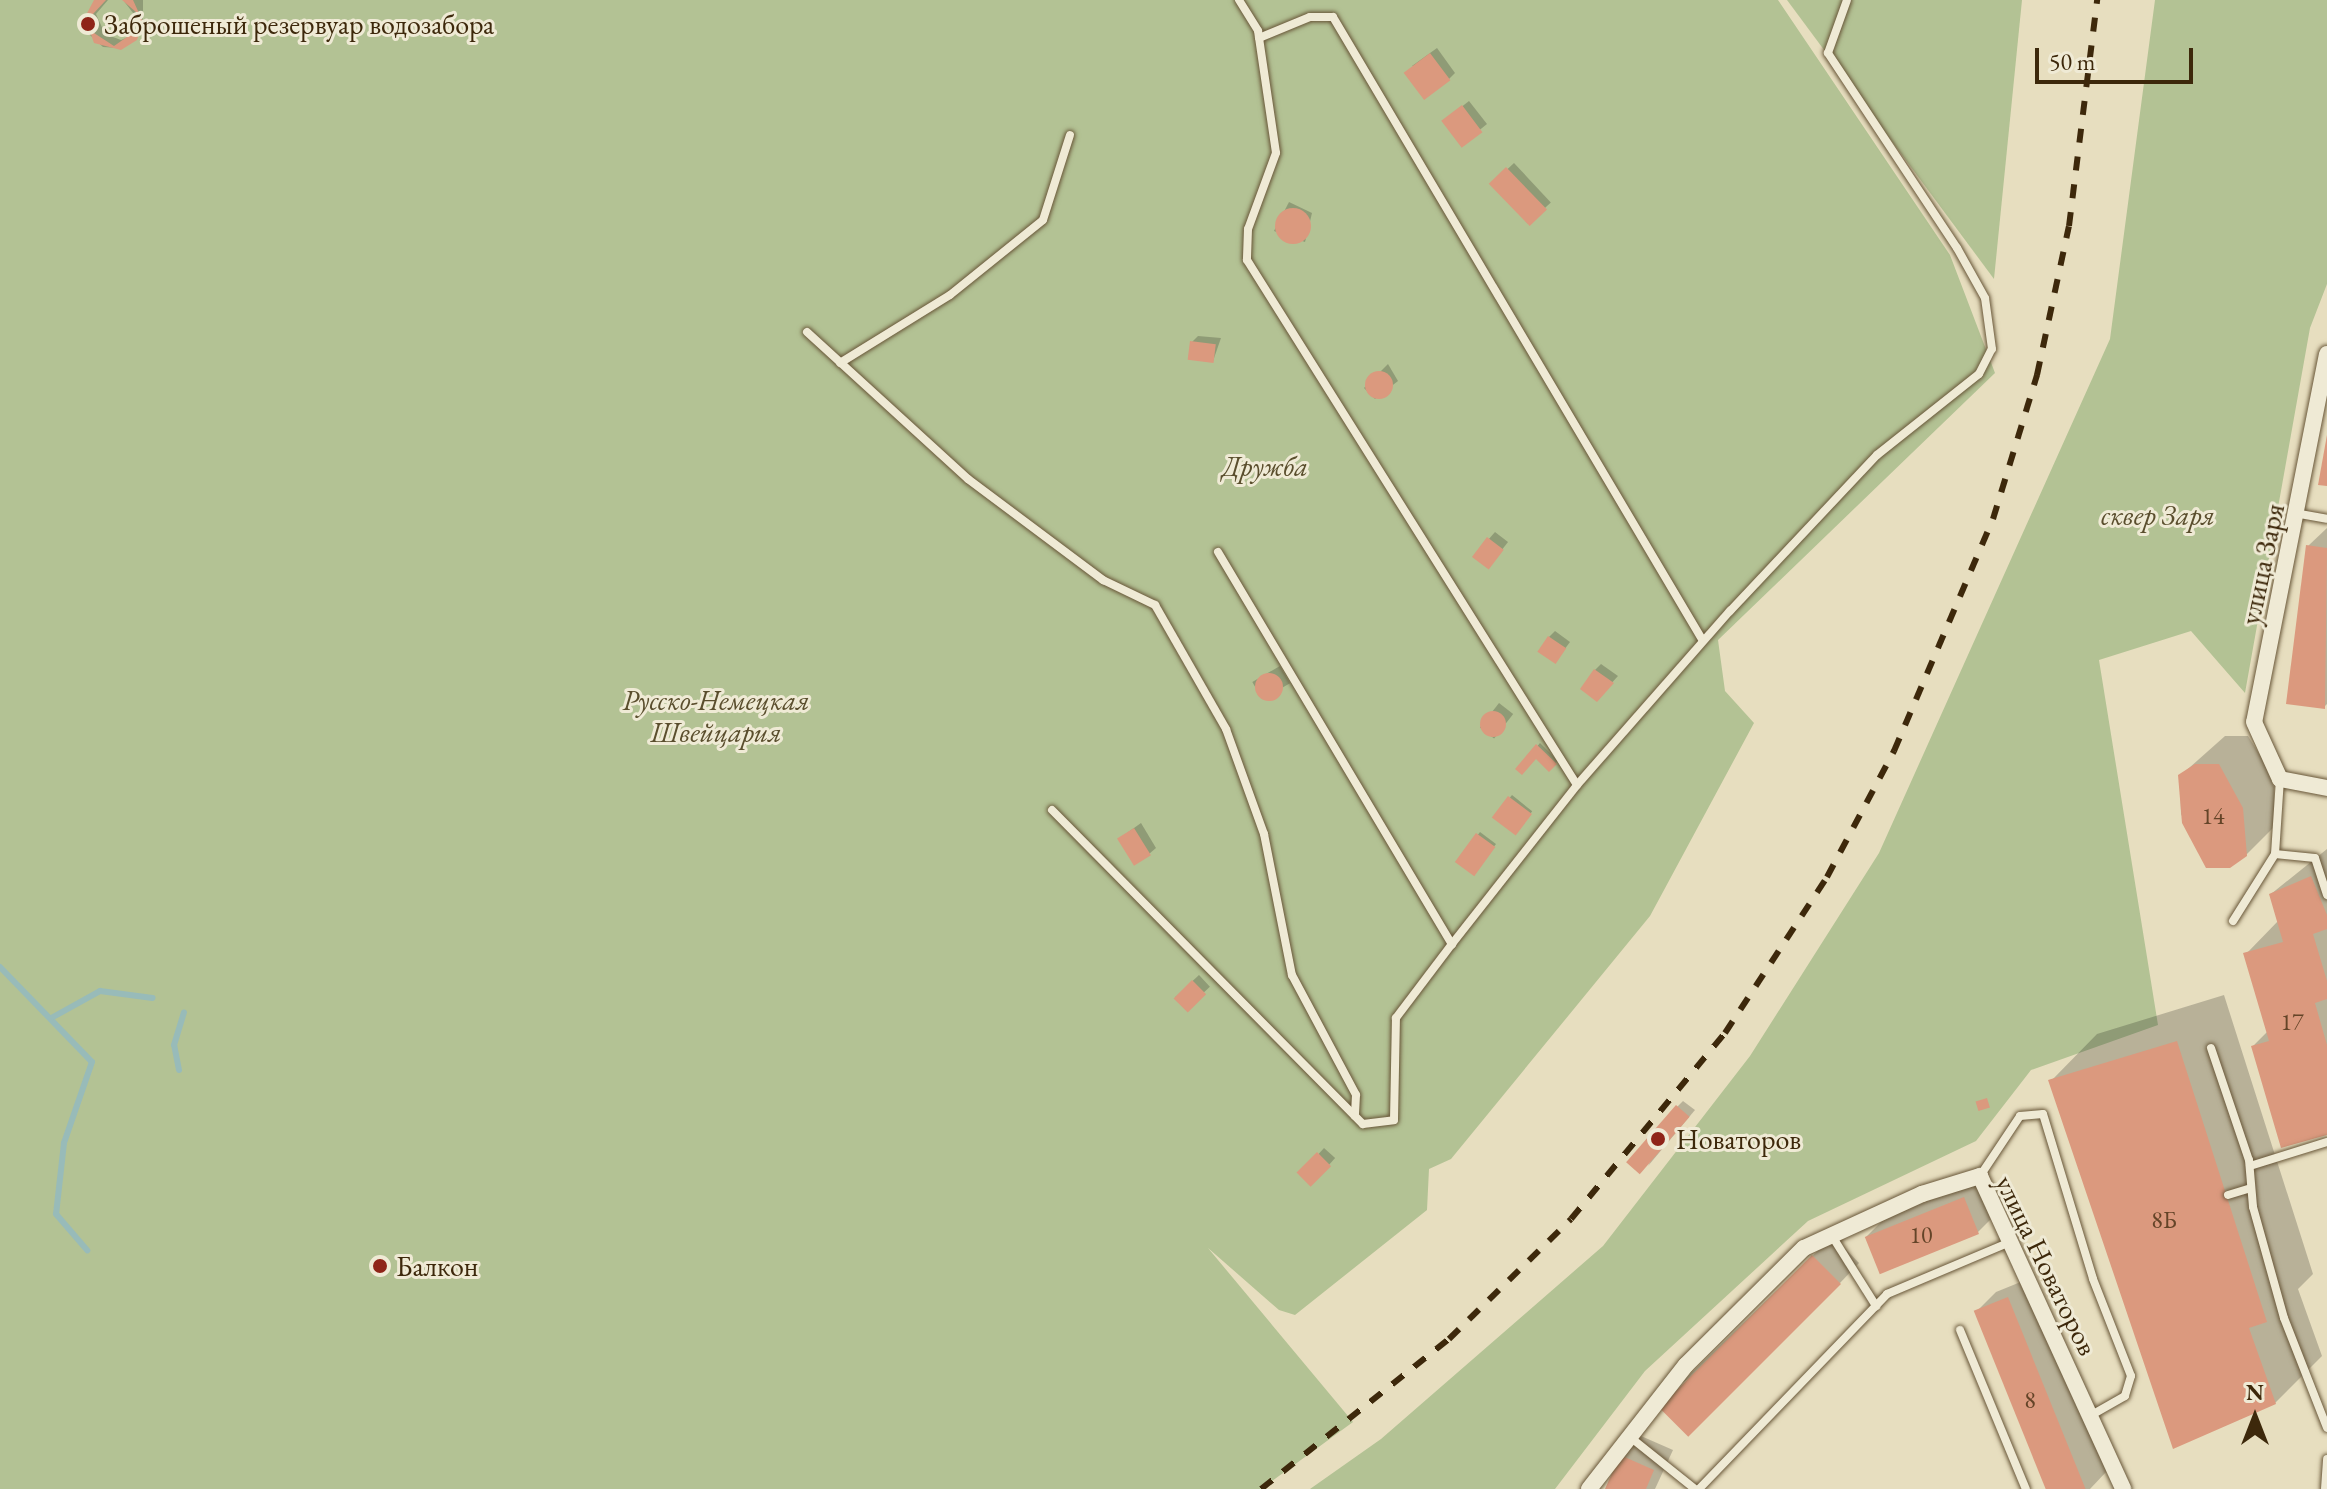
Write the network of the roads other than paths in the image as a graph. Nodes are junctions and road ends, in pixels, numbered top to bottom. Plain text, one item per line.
1 (1239, 0) edge
2 (1847, 0) edge
3 (1259, 38) junction
4 (1070, 135) dead end
5 (807, 332) dead end
6 (2327, 354) edge
7 (840, 363) junction
8 (2300, 514) junction
9 (2327, 519) edge
10 (1218, 552) dead end
11 (1703, 641) junction
12 (2280, 779) junction
13 (1577, 785) junction
14 (2327, 788) edge
15 (1052, 810) dead end
16 (2275, 854) junction
17 (2327, 895) edge
18 (2233, 921) dead end
19 (1452, 944) junction
20 (2211, 1048) dead end
21 (1355, 1116) junction
22 (2327, 1142) edge
23 (2250, 1166) junction
24 (1980, 1176) junction
25 (2251, 1188) junction
26 (2228, 1195) dead end
27 (1832, 1235) junction
28 (2011, 1242) junction
29 (1876, 1306) junction
30 (1960, 1330) dead end
31 (2090, 1416) junction
32 (2327, 1428) edge
33 (1630, 1437) junction
34 (2327, 1459) edge
35 (1589, 1489) edge
36 (1697, 1489) edge
37 (2026, 1489) edge
38 (2123, 1489) edge
39 (2325, 1489) edge

1 - 3 lane
2 - 11 lane
3 - 11 lane
3 - 13 lane
4 - 7 lane
5 - 7 lane
6 - 8 street, улица Заря
7 - 21 lane
8 - 9 lane
8 - 12 street, улица Заря
10 - 19 lane
11 - 13 lane
12 - 14 street
12 - 16 lane
13 - 19 lane
15 - 21 lane
16 - 17 lane
16 - 18 lane
19 - 21 lane
20 - 23 lane
22 - 23 lane
23 - 25 lane
24 - 27 street, улица Новаторов
24 - 28 street, улица Новаторов
24 - 31 lane
25 - 26 lane
25 - 32 lane
27 - 29 lane
27 - 33 street, улица Новаторов
28 - 29 lane
28 - 31 street, улица Новаторов
29 - 36 lane
30 - 37 lane
31 - 38 street, улица Новаторов
33 - 35 street, улица Новаторов
33 - 36 lane
34 - 39 lane

